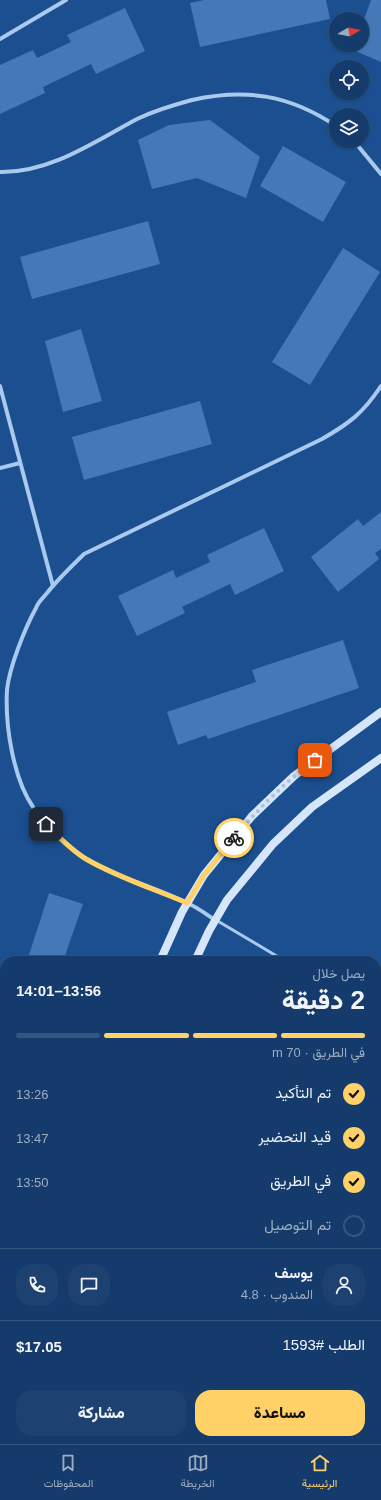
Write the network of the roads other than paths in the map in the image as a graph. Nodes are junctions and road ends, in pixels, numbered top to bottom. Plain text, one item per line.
1 (66, 0) edge
2 (0, 39) edge
3 (329, 122) edge
4 (360, 148) edge
5 (0, 172) edge
6 (381, 174) edge
7 (0, 386) edge
8 (381, 386) edge
9 (20, 463) junction
10 (0, 468) edge
11 (52, 586) junction
12 (381, 712) edge
13 (381, 758) edge
14 (187, 903) junction
15 (215, 920) junction
16 (162, 956) edge
17 (197, 956) edge
18 (276, 956) edge

1 - 2 street
3 - 5 street
4 - 6 street
7 - 9 street
8 - 11 street
9 - 10 street
9 - 11 street
11 - 14 street
12 - 14 main road
13 - 15 main road
14 - 15 street
14 - 16 main road
15 - 17 main road
15 - 18 lane

